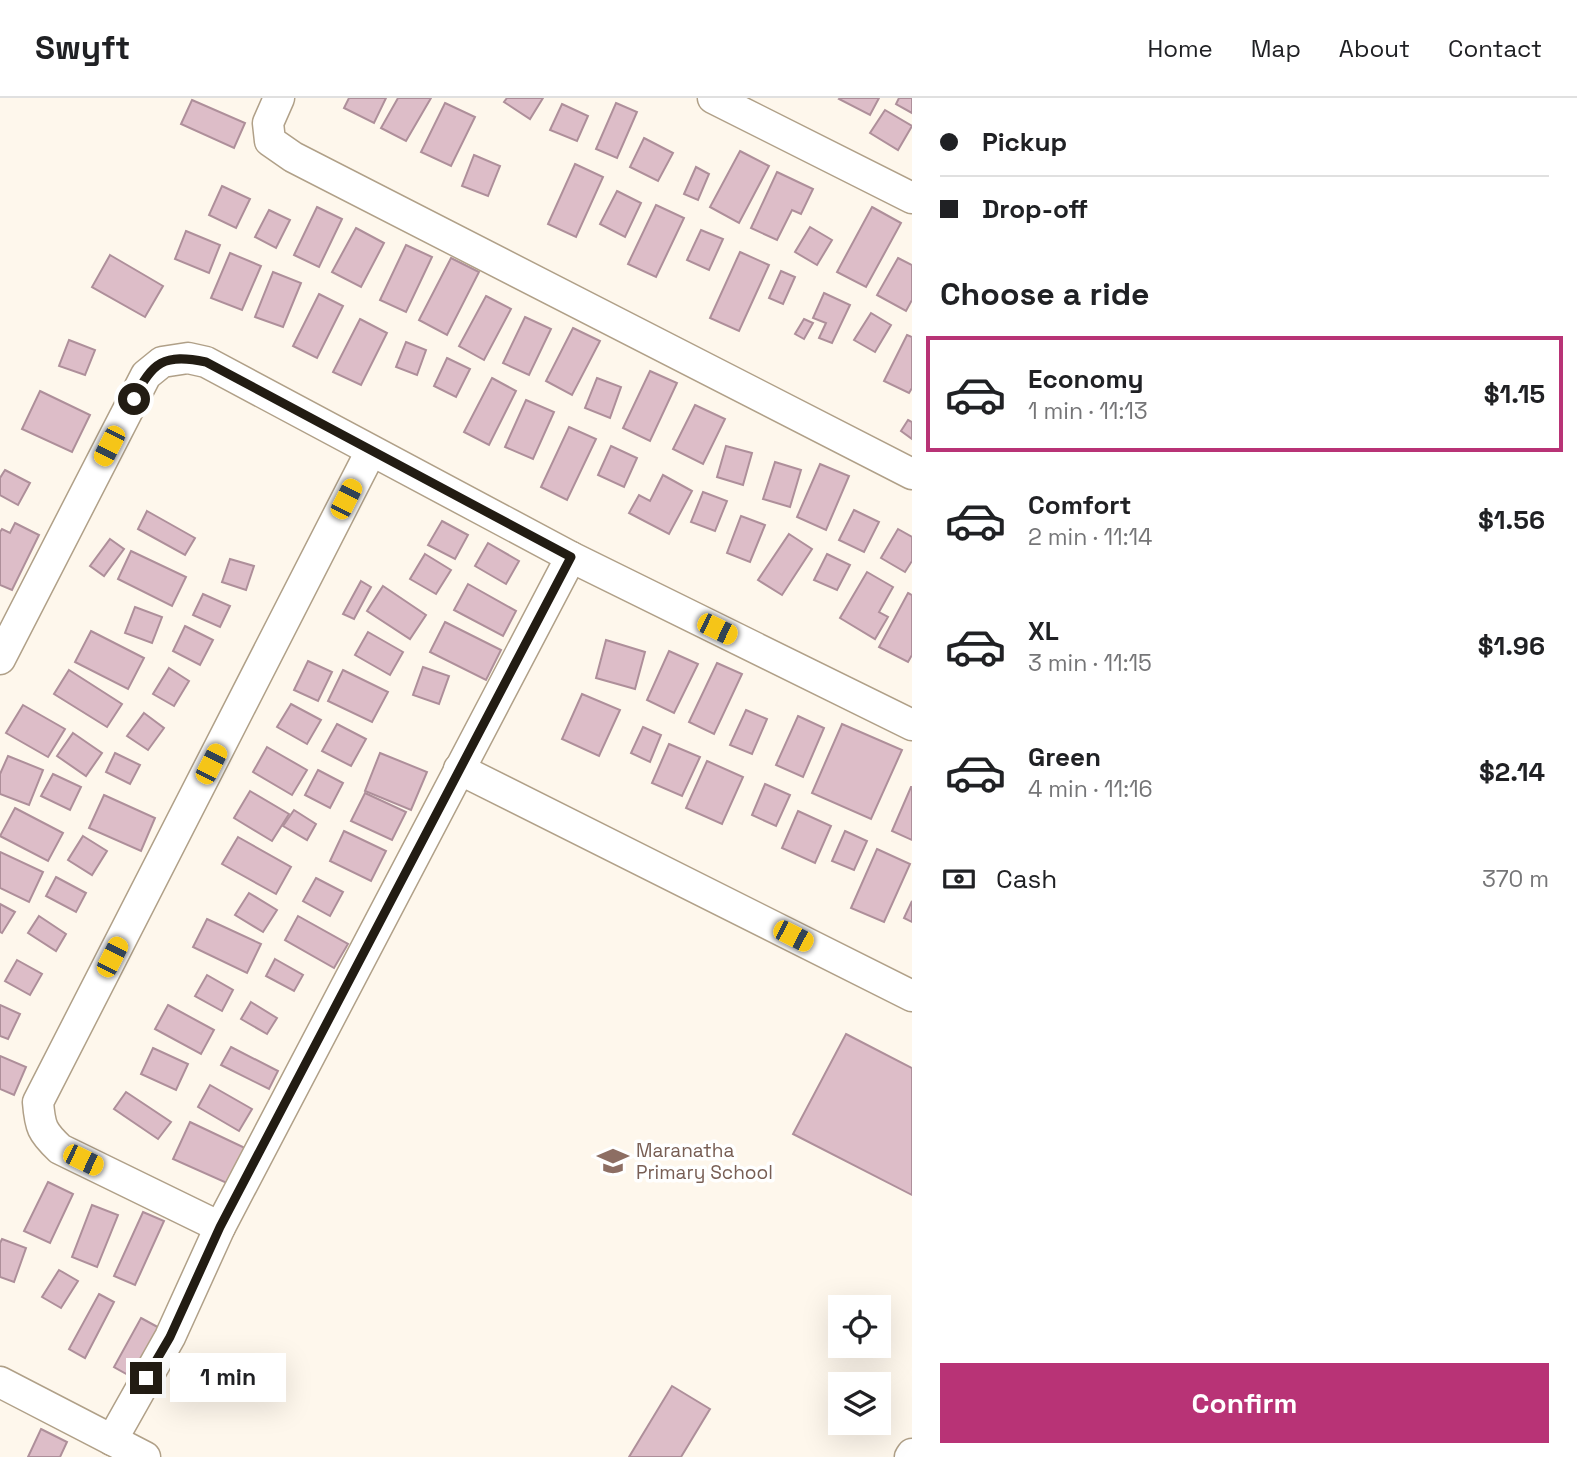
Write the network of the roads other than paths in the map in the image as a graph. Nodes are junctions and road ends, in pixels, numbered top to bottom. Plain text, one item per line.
1 (279, 98) edge
2 (713, 98) edge
3 (755, 107) edge
4 (912, 198) edge
5 (371, 451) junction
6 (912, 474) edge
7 (571, 557) junction
8 (0, 659) edge
9 (912, 725) edge
10 (459, 769) junction
11 (912, 996) edge
12 (220, 1227) junction
13 (0, 1382) edge
14 (112, 1440) junction
15 (145, 1457) edge

1 - 6 street
2 - 3 street
3 - 4 street
5 - 7 street
5 - 8 street
5 - 12 street
7 - 9 street
7 - 10 street
10 - 11 street
10 - 12 street
12 - 14 street
13 - 14 street
14 - 15 street

